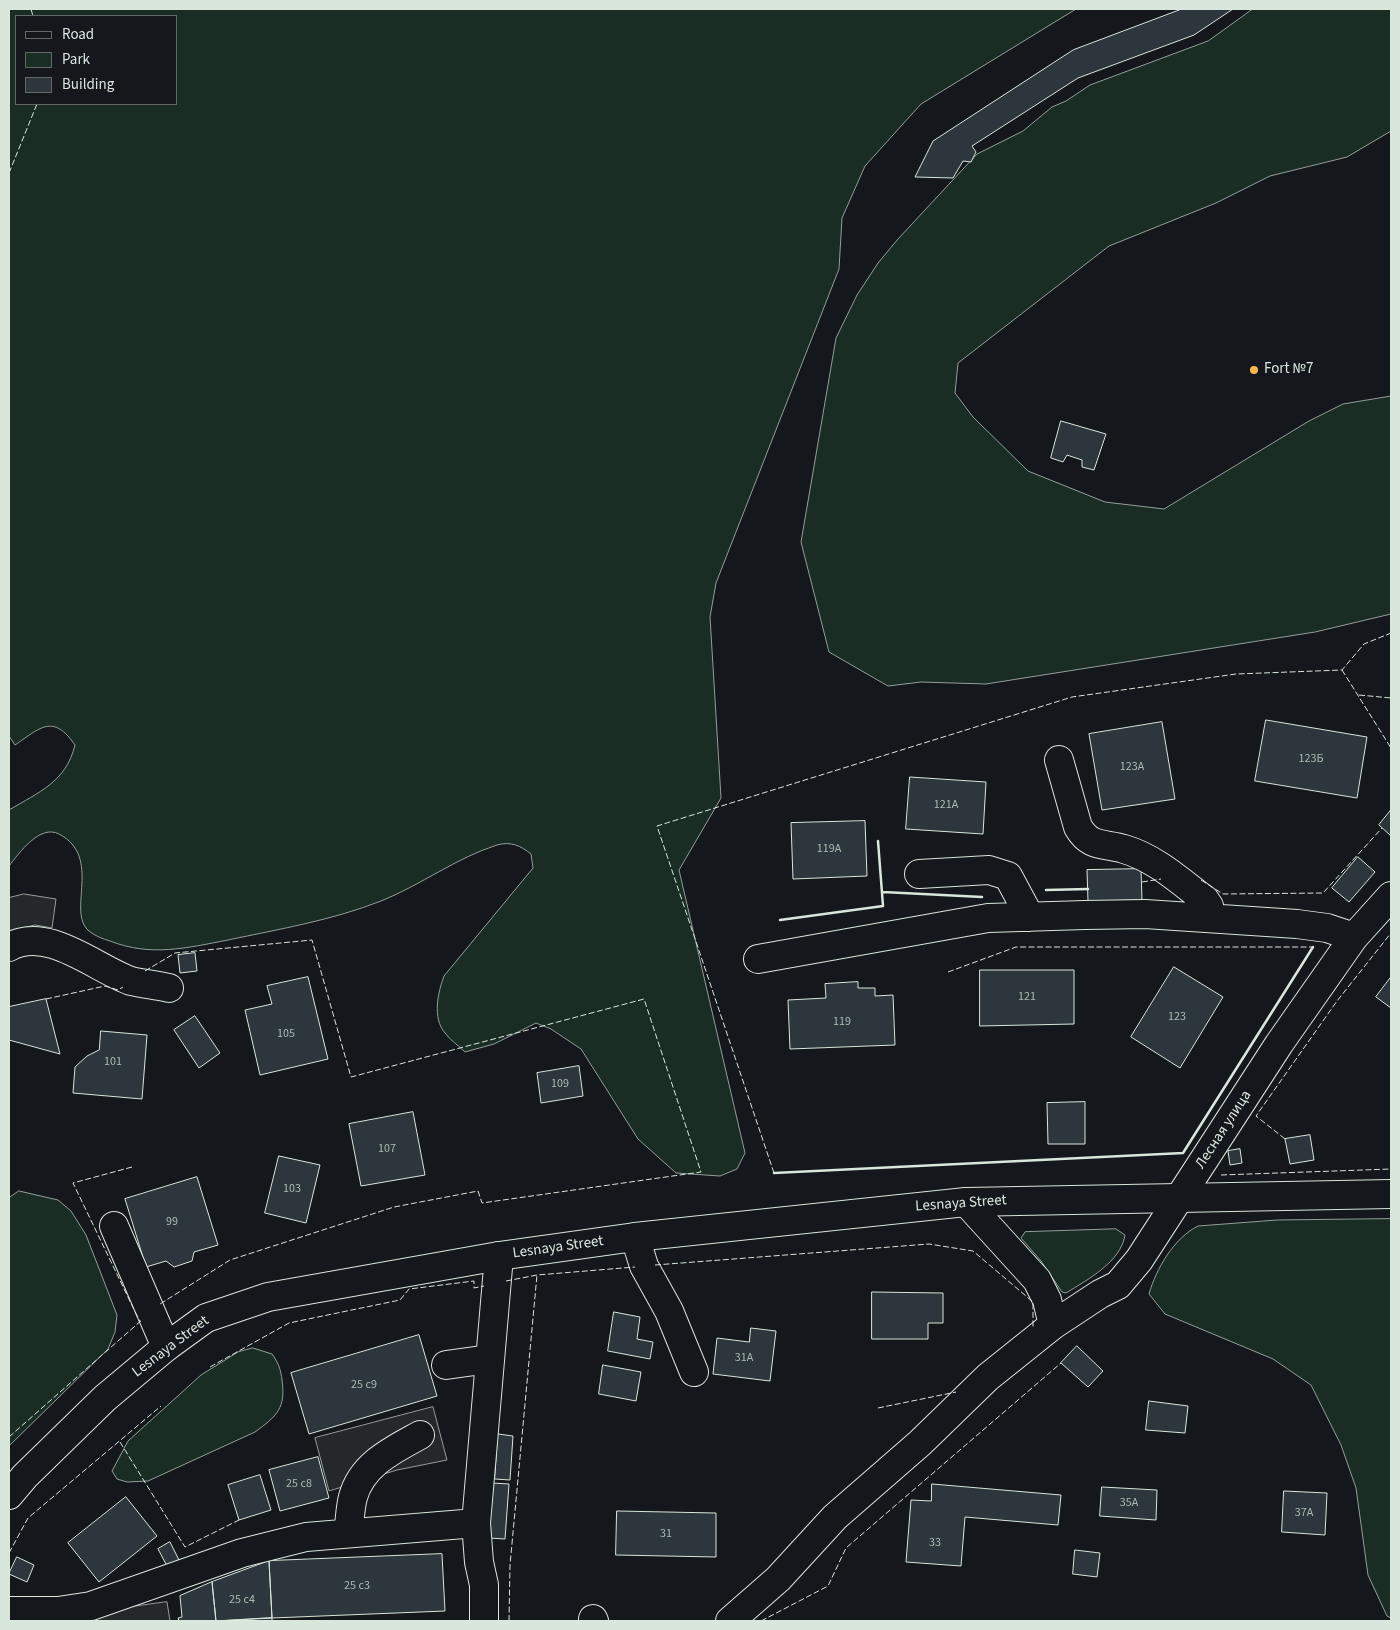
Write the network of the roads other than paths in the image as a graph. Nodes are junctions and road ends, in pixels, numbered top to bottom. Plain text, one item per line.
1 (1059, 760) dead end
2 (919, 874) dead end
3 (1391, 896) edge
4 (1030, 917) junction
5 (1211, 917) junction
6 (1354, 937) junction
7 (9, 947) edge
8 (758, 959) dead end
9 (169, 988) dead end
10 (1391, 1194) edge
11 (1181, 1196) junction
12 (966, 1202) junction
13 (114, 1226) dead end
14 (635, 1237) junction
15 (499, 1256) junction
16 (1053, 1325) junction
17 (166, 1347) junction
18 (489, 1359) junction
19 (446, 1365) dead end
20 (694, 1372) dead end
21 (420, 1435) dead end
22 (9, 1495) edge
23 (476, 1523) junction
24 (348, 1533) junction
25 (9, 1611) edge
26 (484, 1621) edge
27 (730, 1621) edge

1 - 5 main road
2 - 4 main road
3 - 6 main road, Лесная улица
4 - 5 main road
4 - 8 main road
5 - 6 main road
6 - 11 main road, Лесная улица
7 - 9 main road
10 - 11 main road
11 - 12 main road, Lesnaya Street
11 - 16 main road, Лесная улица
12 - 14 main road, Lesnaya Street
12 - 16 main road
13 - 17 main road
14 - 15 main road, Lesnaya Street
14 - 20 main road
15 - 17 main road, Lesnaya Street
15 - 18 main road
16 - 27 main road, Лесная улица
17 - 22 main road, Lesnaya Street
18 - 19 main road
18 - 23 main road
21 - 24 main road
23 - 24 main road
23 - 26 main road
24 - 25 main road

